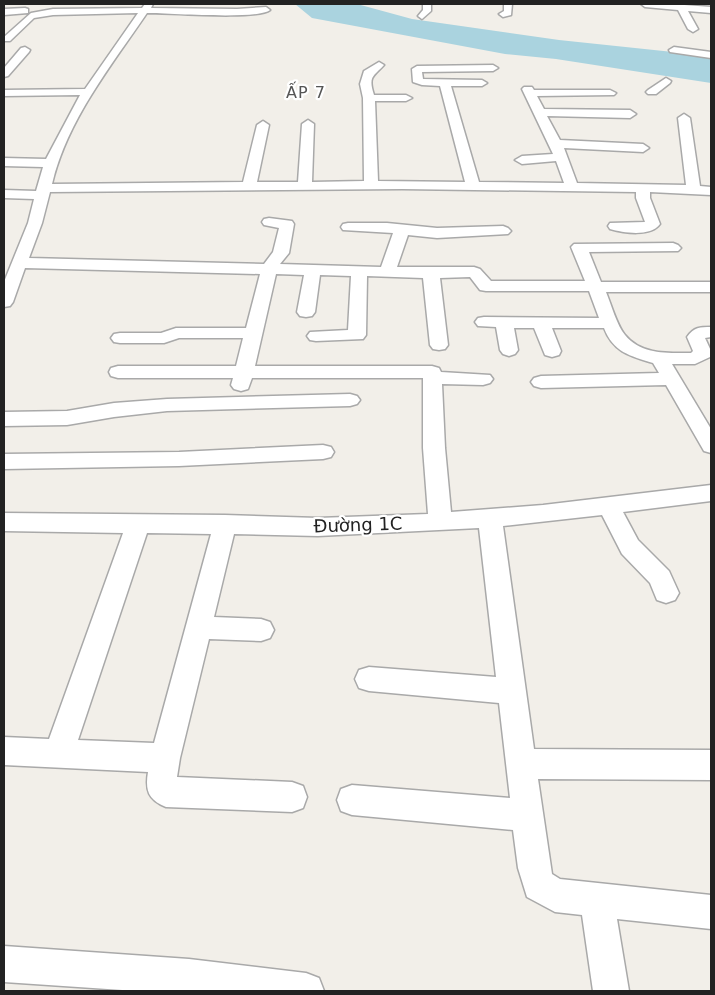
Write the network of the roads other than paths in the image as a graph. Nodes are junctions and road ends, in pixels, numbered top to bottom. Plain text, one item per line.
1 (427, 4) edge
2 (508, 4) edge
3 (645, 4) edge
4 (147, 7) edge
5 (682, 8) junction
6 (25, 10) dead end
7 (266, 10) dead end
8 (711, 10) edge
9 (83, 11) junction
10 (4, 12) edge
11 (503, 14) dead end
12 (422, 16) dead end
13 (69, 25) dead end
14 (693, 29) dead end
15 (7, 39) dead end
16 (681, 39) dead end
17 (25, 50) dead end
18 (711, 55) edge
19 (379, 65) dead end
20 (493, 68) dead end
21 (479, 69) junction
22 (4, 74) edge
23 (666, 81) dead end
24 (445, 82) junction
25 (88, 92) junction
26 (652, 92) dead end
27 (4, 93) edge
28 (610, 93) dead end
29 (369, 98) junction
30 (406, 98) dead end
31 (540, 112) junction
32 (602, 113) junction
33 (630, 114) dead end
34 (684, 118) dead end
35 (308, 124) dead end
36 (263, 126) dead end
37 (619, 147) junction
38 (643, 148) dead end
39 (558, 150) junction
40 (522, 160) dead end
41 (4, 162) edge
42 (50, 163) junction
43 (305, 186) junction
44 (371, 186) junction
45 (473, 186) junction
46 (249, 187) junction
47 (572, 187) junction
48 (648, 188) junction
49 (693, 189) junction
50 (711, 191) edge
51 (42, 192) junction
52 (4, 194) edge
53 (663, 211) dead end
54 (269, 222) dead end
55 (615, 226) dead end
56 (348, 227) dead end
57 (402, 230) junction
58 (503, 231) dead end
59 (673, 248) dead end
60 (20, 263) junction
61 (269, 268) junction
62 (313, 269) junction
63 (359, 271) junction
64 (387, 272) junction
65 (431, 273) junction
66 (594, 285) junction
67 (711, 287) edge
68 (4, 302) edge
69 (306, 312) dead end
70 (484, 322) dead end
71 (504, 323) junction
72 (610, 323) junction
73 (542, 324) junction
74 (711, 332) edge
75 (252, 333) junction
76 (316, 336) dead end
77 (120, 338) dead end
78 (439, 344) dead end
79 (509, 350) dead end
80 (552, 351) dead end
81 (660, 359) junction
82 (118, 372) dead end
83 (244, 372) junction
84 (433, 378) junction
85 (483, 379) dead end
86 (672, 379) junction
87 (541, 382) dead end
88 (350, 400) dead end
89 (237, 403) junction
90 (4, 419) edge
91 (711, 446) edge
92 (323, 452) dead end
93 (4, 462) edge
94 (711, 493) edge
95 (608, 505) junction
96 (490, 519) junction
97 (4, 522) edge
98 (440, 522) junction
99 (138, 524) junction
100 (225, 524) junction
101 (666, 593) dead end
102 (197, 628) junction
103 (261, 630) dead end
104 (369, 679) dead end
105 (511, 691) junction
106 (4, 751) edge
107 (58, 754) junction
108 (165, 758) junction
109 (520, 764) junction
110 (711, 765) edge
111 (292, 797) dead end
112 (352, 800) dead end
113 (527, 815) junction
114 (597, 900) junction
115 (711, 912) edge
116 (4, 964) edge
117 (188, 984) edge
118 (306, 991) edge
119 (611, 991) edge

1 - 12 street
2 - 11 street
3 - 5 street
4 - 7 street
4 - 9 street
4 - 25 street
5 - 8 street
5 - 14 street
6 - 10 street
9 - 13 street
9 - 15 street
16 - 18 street
17 - 22 street
19 - 29 street
20 - 21 street
21 - 24 street
21 - 24 street
23 - 26 street
24 - 45 street
25 - 27 street
25 - 42 street
28 - 31 street
29 - 30 street
29 - 44 street
31 - 32 street
31 - 39 street
32 - 33 street
32 - 37 street
34 - 49 street
35 - 43 street
36 - 46 street
37 - 38 street
37 - 39 street
39 - 40 street
39 - 47 street
41 - 42 street
42 - 51 street
43 - 44 street
43 - 46 street
44 - 45 street
45 - 47 street
46 - 51 street
47 - 48 street
48 - 49 street
48 - 53 street
48 - 55 street
49 - 50 street
51 - 52 street
51 - 60 street
54 - 61 street
56 - 57 street
57 - 58 street
57 - 64 street
59 - 66 street
60 - 61 street
60 - 68 street
61 - 62 street
61 - 75 street
62 - 63 street
62 - 69 street
63 - 64 street
63 - 76 street
64 - 65 street
65 - 66 street
65 - 78 street
66 - 67 street
66 - 72 street
70 - 71 street
71 - 73 street
71 - 79 street
72 - 73 street
72 - 81 street
73 - 80 street
74 - 81 street
75 - 77 street
75 - 83 street
81 - 86 street
82 - 83 street
83 - 84 street
83 - 89 street
84 - 85 street
84 - 98 street
86 - 87 street
86 - 91 street
88 - 89 street
89 - 90 street
92 - 93 street
94 - 95 street, Đường 1C
95 - 96 street, Đường 1C
95 - 101 street
96 - 98 street, Đường 1C
96 - 105 street
97 - 99 street, Đường 1C
98 - 100 street, Đường 1C
99 - 100 street, Đường 1C
99 - 107 street
100 - 102 street
102 - 103 street
102 - 108 street
104 - 105 street
105 - 109 street
106 - 107 street
107 - 108 street
108 - 111 street
109 - 110 street
109 - 113 street
112 - 113 street
113 - 114 street
114 - 115 street
114 - 119 street
116 - 117 street
117 - 118 street

